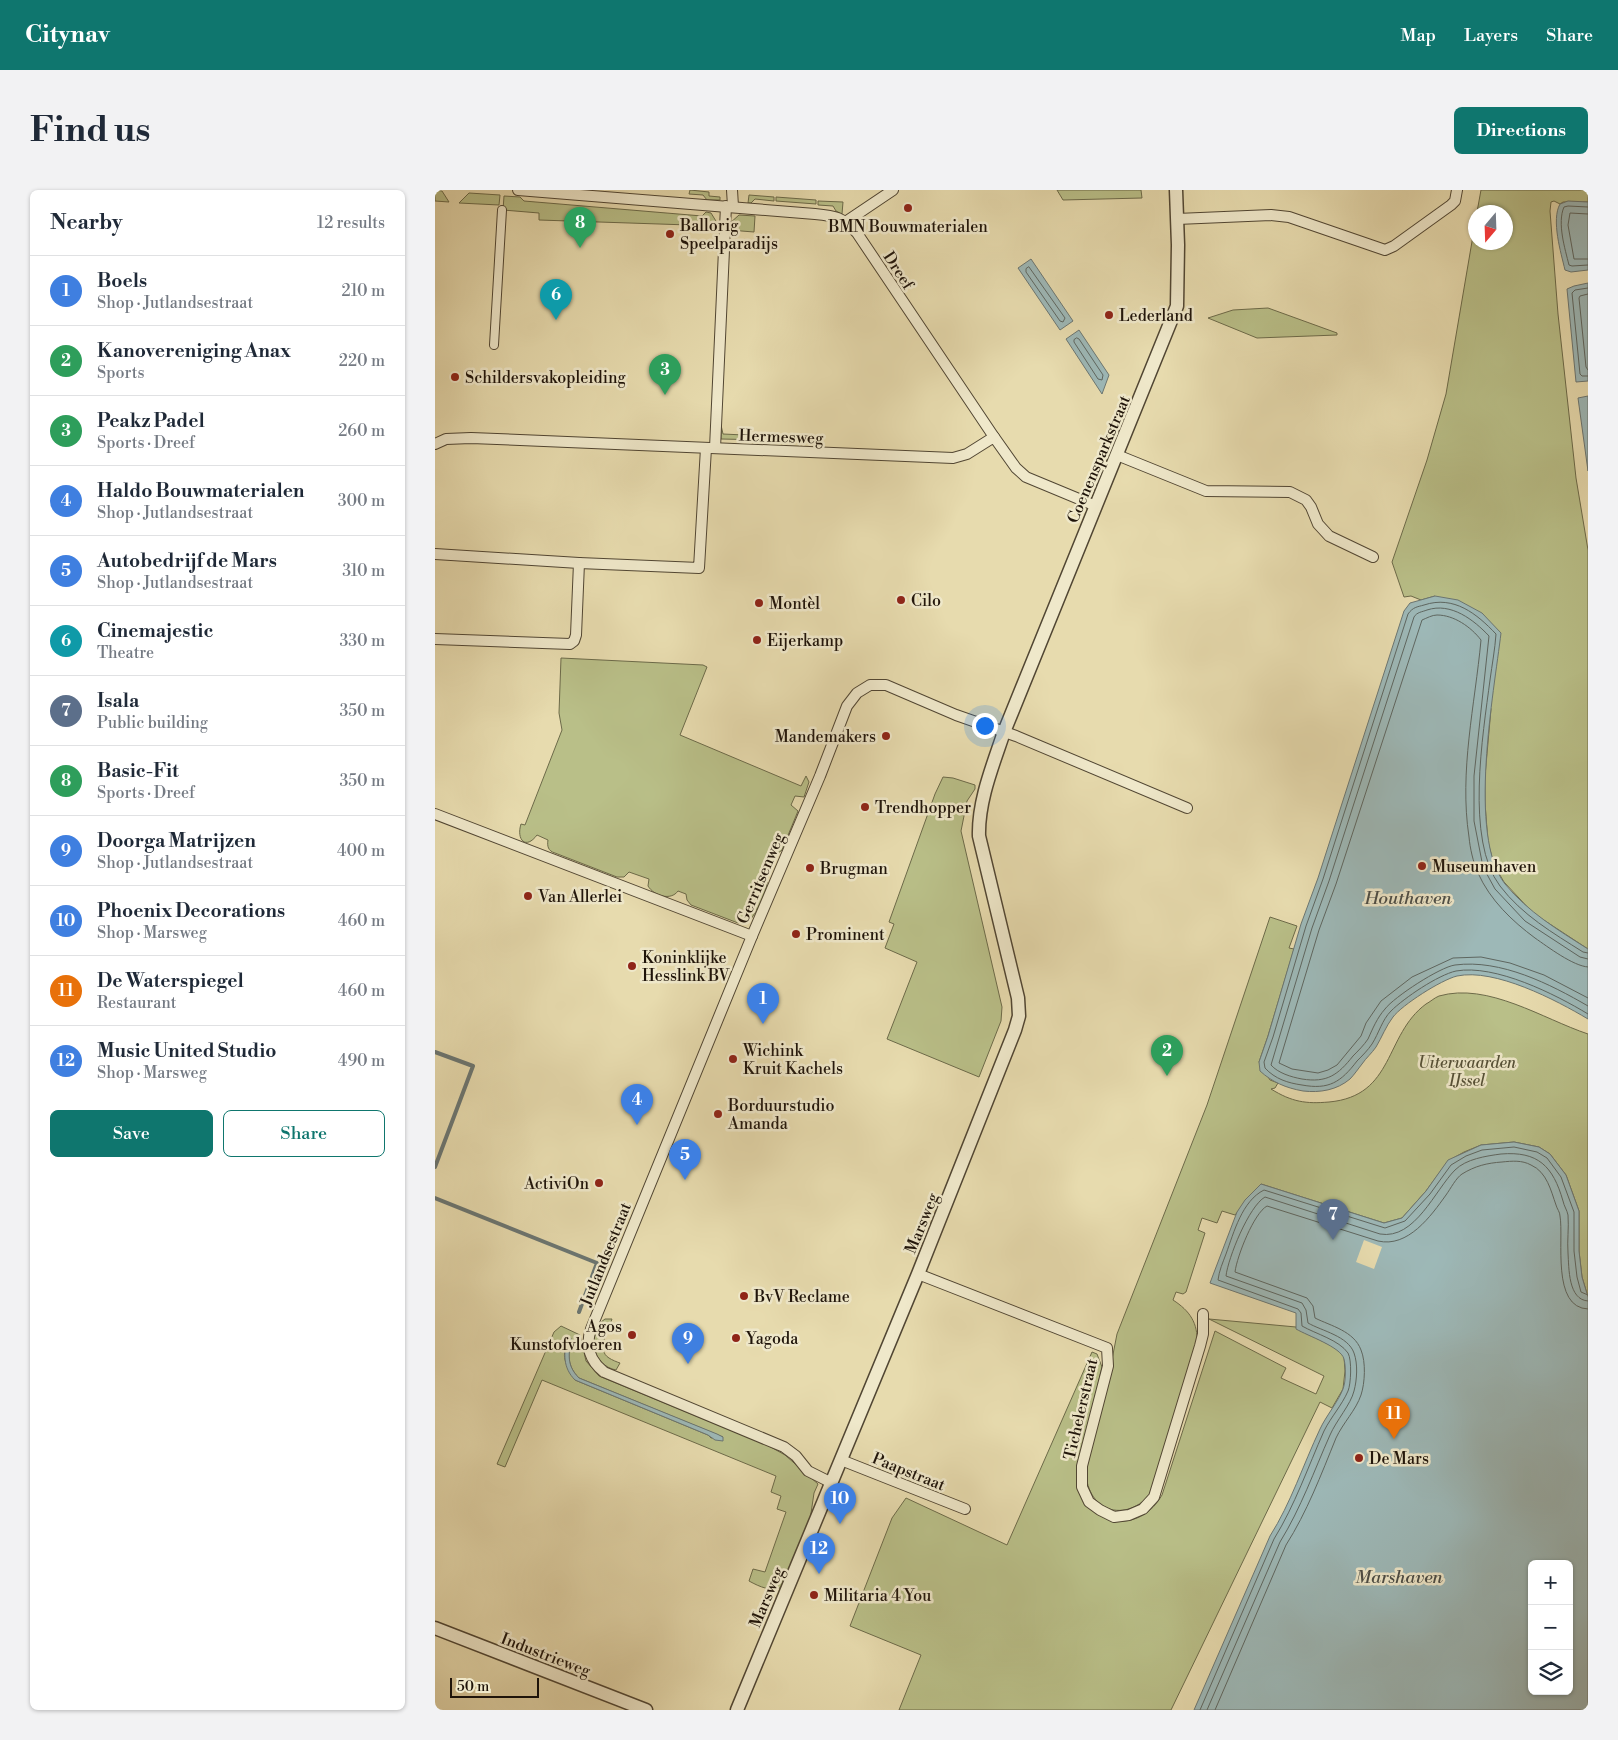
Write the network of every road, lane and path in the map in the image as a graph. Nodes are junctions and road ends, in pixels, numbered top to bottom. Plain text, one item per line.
1 (518, 190) edge
2 (732, 190) edge
3 (893, 190) edge
4 (1176, 190) edge
5 (1457, 190) edge
6 (643, 195) edge
7 (729, 206) junction
8 (502, 210) dead end
9 (1183, 219) junction
10 (847, 221) junction
11 (494, 345) dead end
12 (994, 437) junction
13 (435, 444) edge
14 (710, 448) junction
15 (1117, 456) junction
16 (1096, 506) junction
17 (435, 554) edge
18 (1373, 557) dead end
19 (579, 563) junction
20 (435, 639) edge
21 (1003, 732) junction
22 (1187, 808) dead end
23 (435, 814) edge
24 (752, 936) junction
25 (918, 1274) junction
26 (1203, 1314) dead end
27 (841, 1460) junction
28 (832, 1483) junction
29 (965, 1509) dead end
30 (435, 1628) edge
31 (646, 1710) edge
32 (737, 1710) edge

1 - 6 street
2 - 7 street
3 - 10 street
4 - 9 street, Coenensparkstraat
5 - 9 street
6 - 7 street
7 - 10 street
7 - 14 street
8 - 11 street
9 - 15 street, Coenensparkstraat
10 - 12 street, Dreef
12 - 14 street, Hermesweg
12 - 16 street
13 - 14 street, Hermesweg
14 - 19 street
15 - 16 street, Coenensparkstraat
15 - 18 street
16 - 21 street, Coenensparkstraat
17 - 19 street
19 - 20 street
21 - 22 street, Gerritsenweg
21 - 24 street, Gerritsenweg
21 - 25 street, Marsweg
23 - 24 street, Gerritsenweg
24 - 28 street, Jutlandsestraat
25 - 26 street, Tichelerstraat
25 - 27 street, Marsweg
27 - 28 street, Marsweg
27 - 29 street, Paapstraat
28 - 32 street, Marsweg
30 - 31 street, Industrieweg

